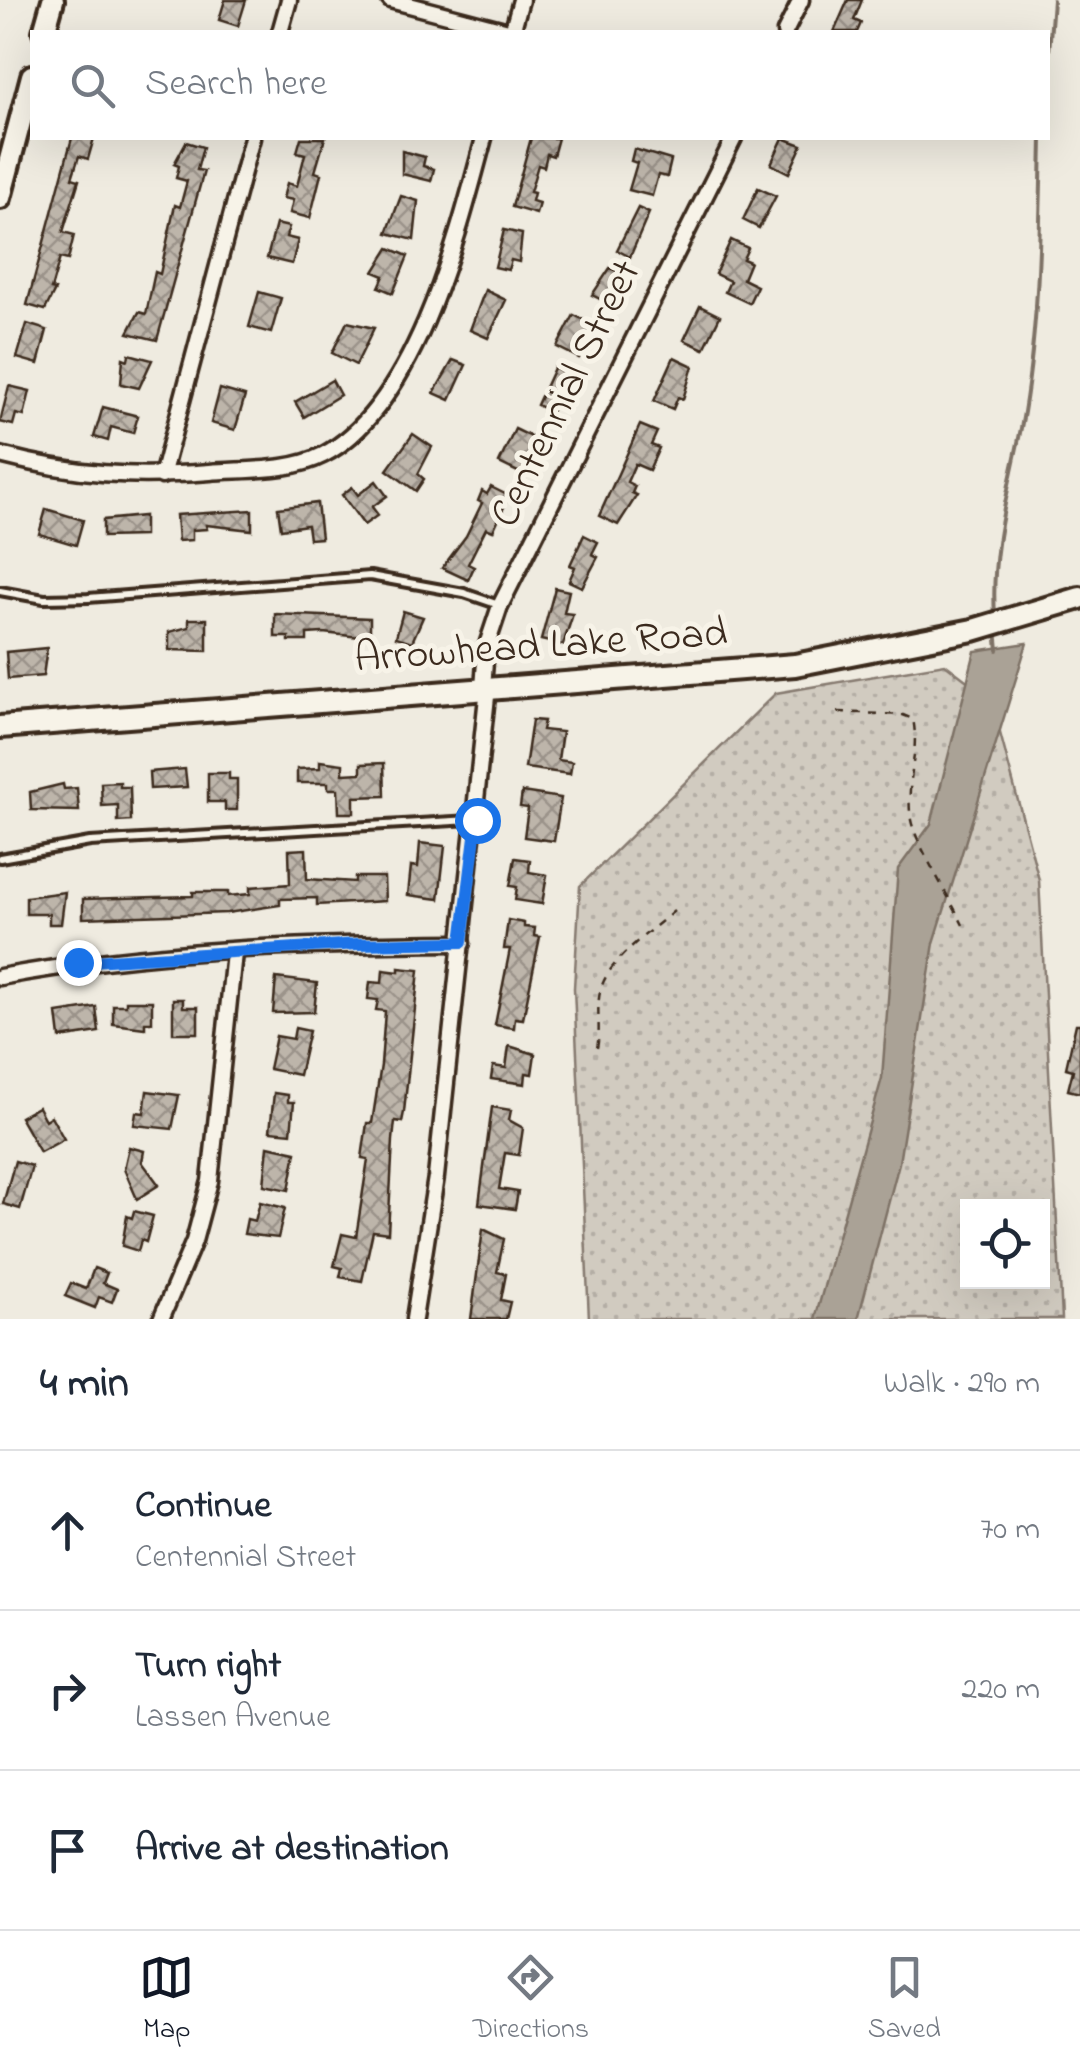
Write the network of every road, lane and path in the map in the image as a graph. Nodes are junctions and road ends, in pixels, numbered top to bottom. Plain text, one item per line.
1 (53, 0) edge
2 (289, 0) edge
3 (390, 0) edge
4 (520, 0) edge
5 (801, 0) edge
6 (45, 30) edge
7 (281, 30) edge
8 (504, 30) edge
9 (512, 30) edge
10 (786, 30) edge
11 (30, 84) edge
12 (251, 140) edge
13 (483, 140) edge
14 (733, 140) edge
15 (0, 198) edge
16 (0, 455) edge
17 (162, 476) junction
18 (0, 591) edge
19 (1080, 598) edge
20 (500, 606) junction
21 (486, 688) junction
22 (838, 712) dead end
23 (0, 727) edge
24 (477, 820) junction
25 (0, 858) edge
26 (674, 912) dead end
27 (963, 925) dead end
28 (462, 942) junction
29 (234, 952) junction
30 (0, 977) edge
31 (598, 1048) dead end
32 (162, 1319) edge
33 (414, 1319) edge

1 - 6 main road
2 - 7 street
3 - 8 street
4 - 9 street
5 - 10 street
11 - 15 main road
12 - 17 street
13 - 17 street
14 - 20 street, Centennial Street
16 - 17 street
18 - 20 lane
19 - 21 main road, Arrowhead Lake Road
20 - 21 street, Centennial Street
21 - 23 main road, Arrowhead Lake Road
21 - 24 street, Centennial Street
22 - 27 path
24 - 25 lane
24 - 28 street, Centennial Street
26 - 31 path
28 - 29 street
28 - 33 street, Centennial Street
29 - 30 street
29 - 32 street

